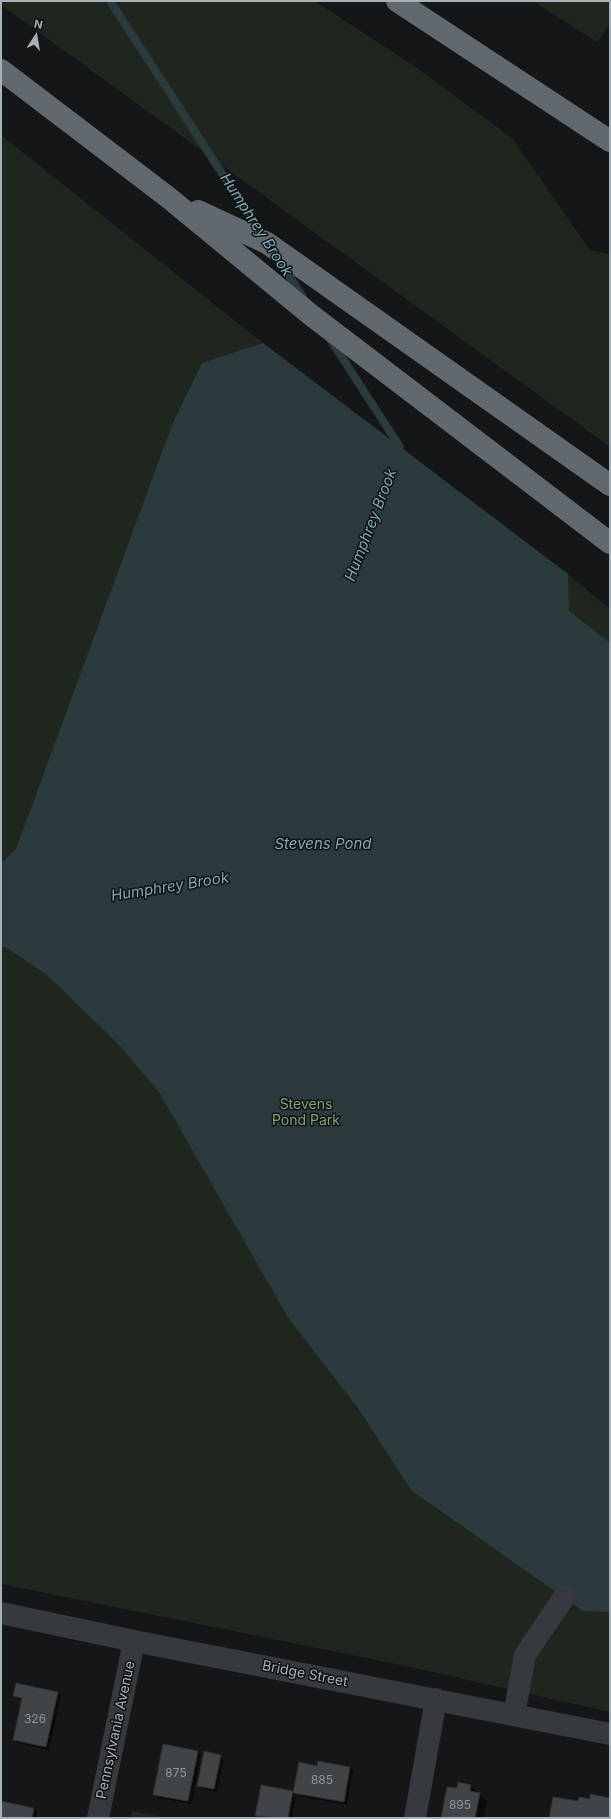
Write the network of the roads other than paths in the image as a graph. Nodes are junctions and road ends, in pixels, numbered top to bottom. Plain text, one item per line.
1 (397, 1) edge
2 (1, 70) edge
3 (610, 142) edge
4 (170, 198) junction
5 (610, 485) edge
6 (610, 543) edge
7 (564, 1597) dead end
8 (1, 1613) edge
9 (134, 1641) junction
10 (436, 1699) junction
11 (514, 1715) junction
12 (610, 1734) edge
13 (98, 1818) edge
14 (415, 1818) edge

1 - 3 highway
2 - 4 highway
4 - 5 highway
4 - 6 highway
7 - 11 street
8 - 9 street, Bridge Street
9 - 10 street, Bridge Street
9 - 13 street, Pennsylvania Avenue
10 - 11 street, Bridge Street
10 - 14 street
11 - 12 street, Bridge Street

